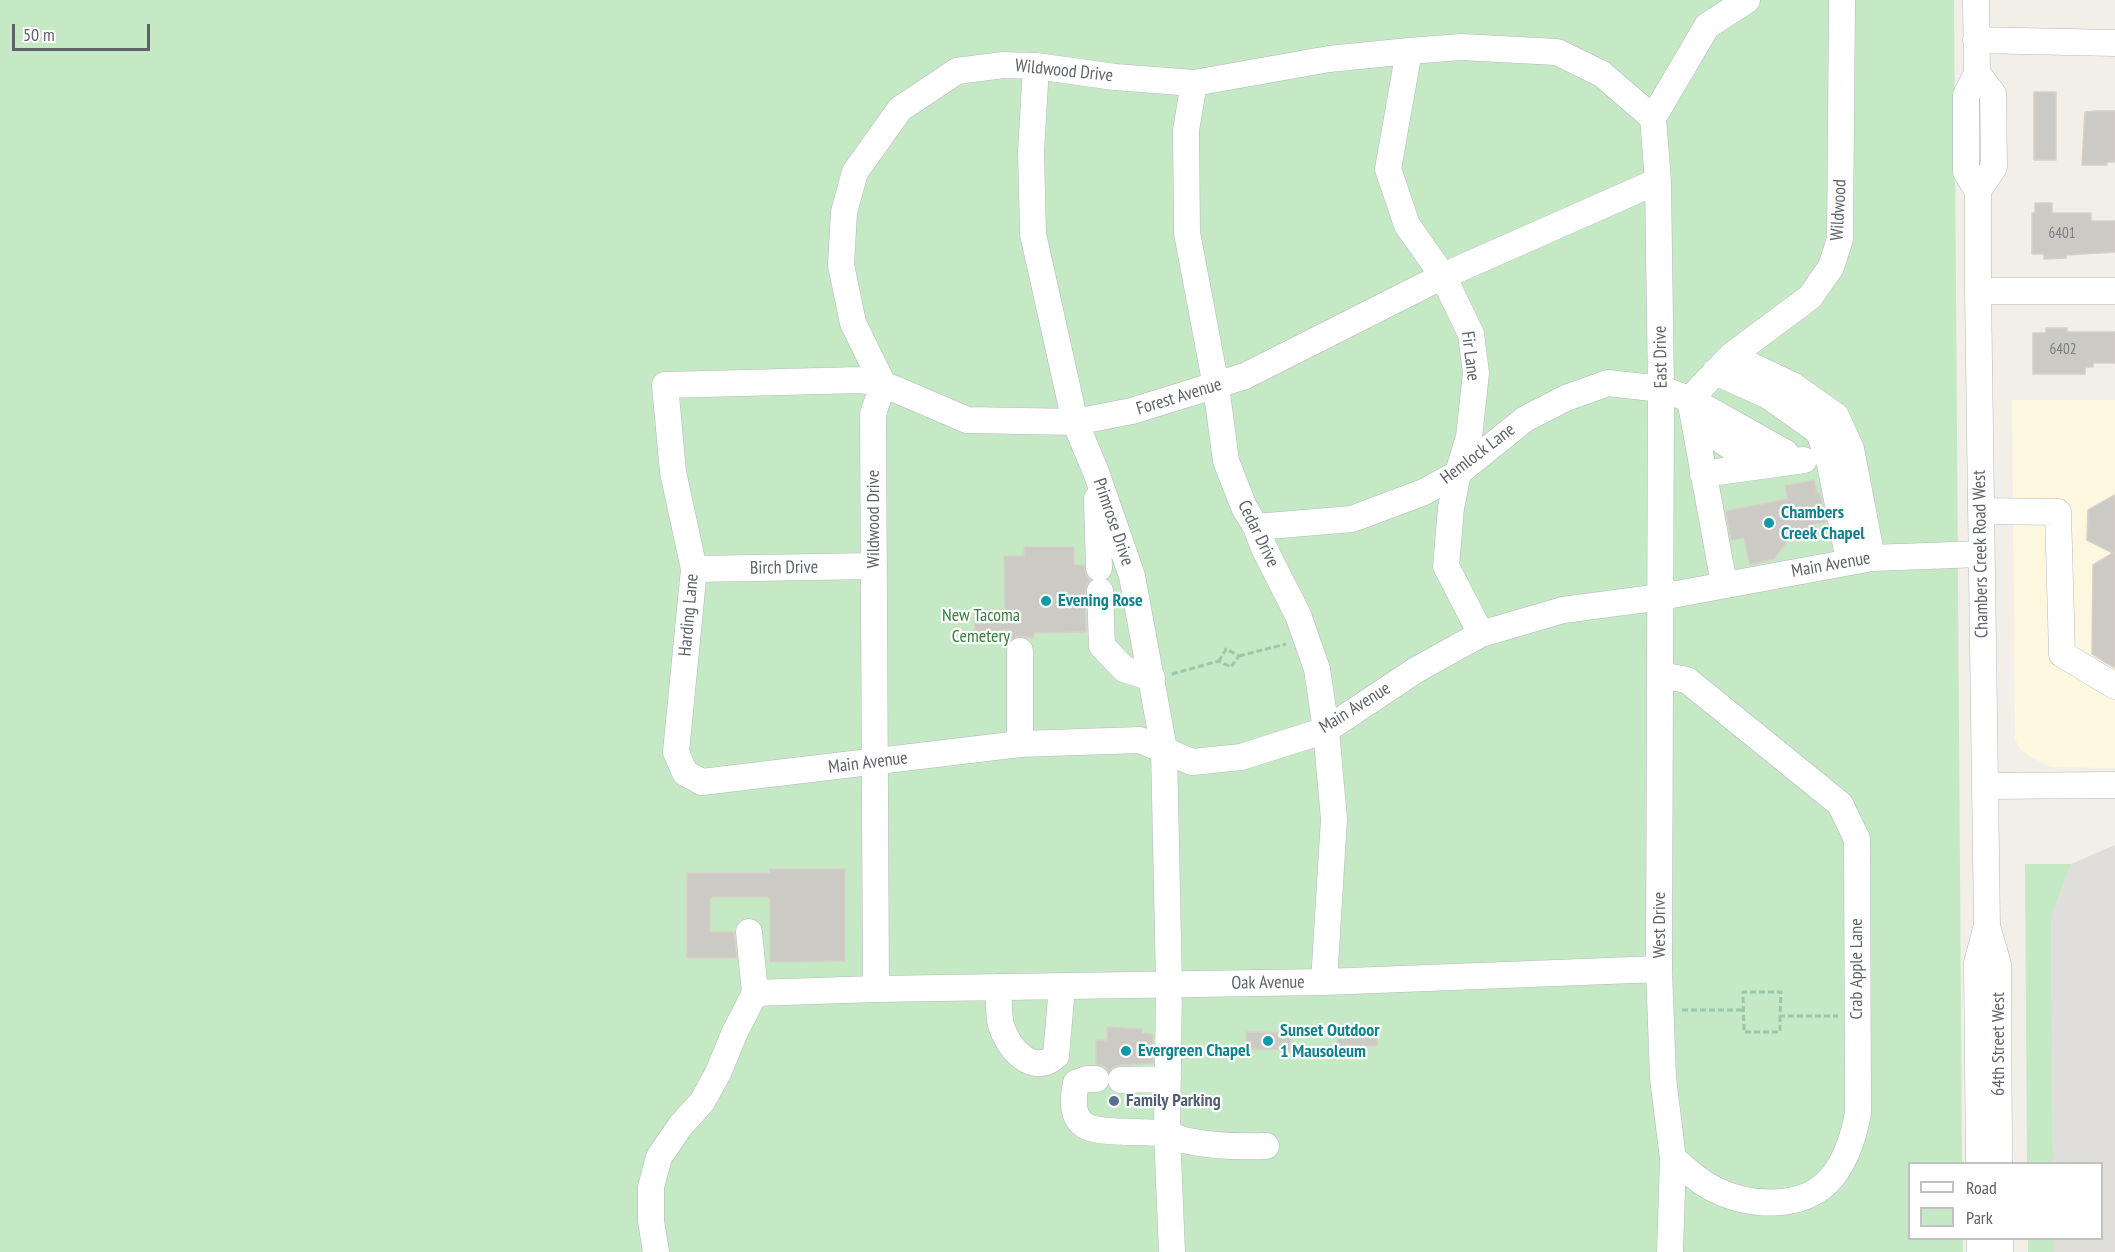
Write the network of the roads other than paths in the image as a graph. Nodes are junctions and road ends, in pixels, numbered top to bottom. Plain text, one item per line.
1 (1747, 0) edge
2 (1842, 0) edge
3 (1976, 0) edge
4 (1976, 40) junction
5 (2115, 43) edge
6 (1409, 51) junction
7 (1036, 66) junction
8 (1194, 83) junction
9 (1653, 118) junction
10 (1658, 181) junction
11 (1443, 276) junction
12 (1978, 291) junction
13 (2115, 291) edge
14 (883, 384) junction
15 (664, 385) joint
16 (1216, 386) junction
17 (1661, 389) junction
18 (1706, 392) junction
19 (1075, 422) junction
20 (1792, 462) junction
21 (1096, 472) junction
22 (1458, 472) junction
23 (1703, 474) junction
24 (1981, 512) junction
25 (1256, 527) junction
26 (1981, 554) junction
27 (1860, 560) junction
28 (874, 566) junction
29 (694, 569) junction
30 (1724, 584) junction
31 (1661, 597) junction
32 (1481, 634) junction
33 (1020, 651) dead end
34 (1661, 675) junction
35 (1152, 678) junction
36 (2115, 686) edge
37 (1326, 730) junction
38 (1020, 744) junction
39 (1164, 749) junction
40 (875, 763) junction
41 (685, 773) joint
42 (2115, 785) edge
43 (1985, 786) junction
44 (1987, 925) junction
45 (749, 932) dead end
46 (1659, 969) junction
47 (1324, 982) junction
48 (1169, 985) junction
49 (999, 987) junction
50 (1062, 987) junction
51 (876, 989) junction
52 (755, 993) junction
53 (1168, 1079) junction
54 (1167, 1134) junction
55 (1266, 1146) dead end
56 (1673, 1159) junction
57 (1979, 1162) edge
58 (1999, 1162) edge
59 (656, 1252) edge
60 (1172, 1252) edge
61 (1670, 1252) edge

1 - 9 street
2 - 18 street, Wildwood
3 - 4 street, Chambers Creek Road West
4 - 5 street
4 - 12 street, Chambers Creek Road West
6 - 8 street, Wildwood Drive
6 - 9 street, Wildwood Drive
6 - 11 street, Fir Lane
7 - 8 street, Wildwood Drive
7 - 14 street, Wildwood Drive
7 - 19 street, Primrose Drive
8 - 16 street, Cedar Drive
9 - 10 street, East Drive
10 - 11 street, Forest Avenue
10 - 17 street, East Drive
11 - 16 street, Forest Avenue
11 - 22 street, Fir Lane
12 - 13 street
12 - 24 street, Chambers Creek Road West
14 - 15 street, Forest Avenue
14 - 19 street, Forest Avenue
14 - 28 street, Wildwood Drive
15 - 29 street, Harding Lane
16 - 19 street, Forest Avenue
16 - 25 street, Cedar Drive
17 - 18 street
17 - 22 street, Hemlock Lane
17 - 31 street, East Drive
18 - 20 street
18 - 20 street
18 - 20 street
18 - 23 street
18 - 27 street
19 - 21 street, Primrose Drive
20 - 23 street
20 - 27 street
21 - 35 street, Primrose Drive
21 - 35 street
22 - 25 street, Hemlock Lane
22 - 32 street, Fir Lane
23 - 30 street
24 - 26 street, Chambers Creek Road West
24 - 36 street
25 - 37 street, Cedar Drive
26 - 27 street, Main Avenue
26 - 43 street, Chambers Creek Road West
27 - 30 street, Main Avenue
28 - 29 street, Birch Drive
28 - 40 street, Wildwood Drive
29 - 41 street, Harding Lane
30 - 31 street, Main Avenue
31 - 32 street, Main Avenue
31 - 34 street, West Drive
32 - 37 street, Main Avenue
33 - 38 street
34 - 46 street, West Drive
34 - 56 street, Crab Apple Lane
35 - 39 street, Primrose Drive
37 - 39 street, Main Avenue
37 - 47 street, Cedar Drive
38 - 39 street, Main Avenue
38 - 40 street, Main Avenue
39 - 48 street, Primrose Drive
40 - 41 street, Main Avenue
40 - 51 street, Wildwood Drive
42 - 43 street
43 - 44 street, 64th Street West
44 - 57 street, 64th Street West
44 - 58 street, 64th Street West
45 - 52 street
46 - 47 street, Oak Avenue
46 - 56 street, West Drive
47 - 48 street, Oak Avenue
48 - 50 street, Oak Avenue
48 - 53 street, Primrose Drive
49 - 50 street, Oak Avenue
49 - 50 street
49 - 51 street, Oak Avenue
51 - 52 street, Oak Avenue
52 - 59 street
53 - 54 street, Primrose Drive
53 - 54 street
54 - 55 street
54 - 60 street, Primrose Drive
56 - 61 street, West Drive

